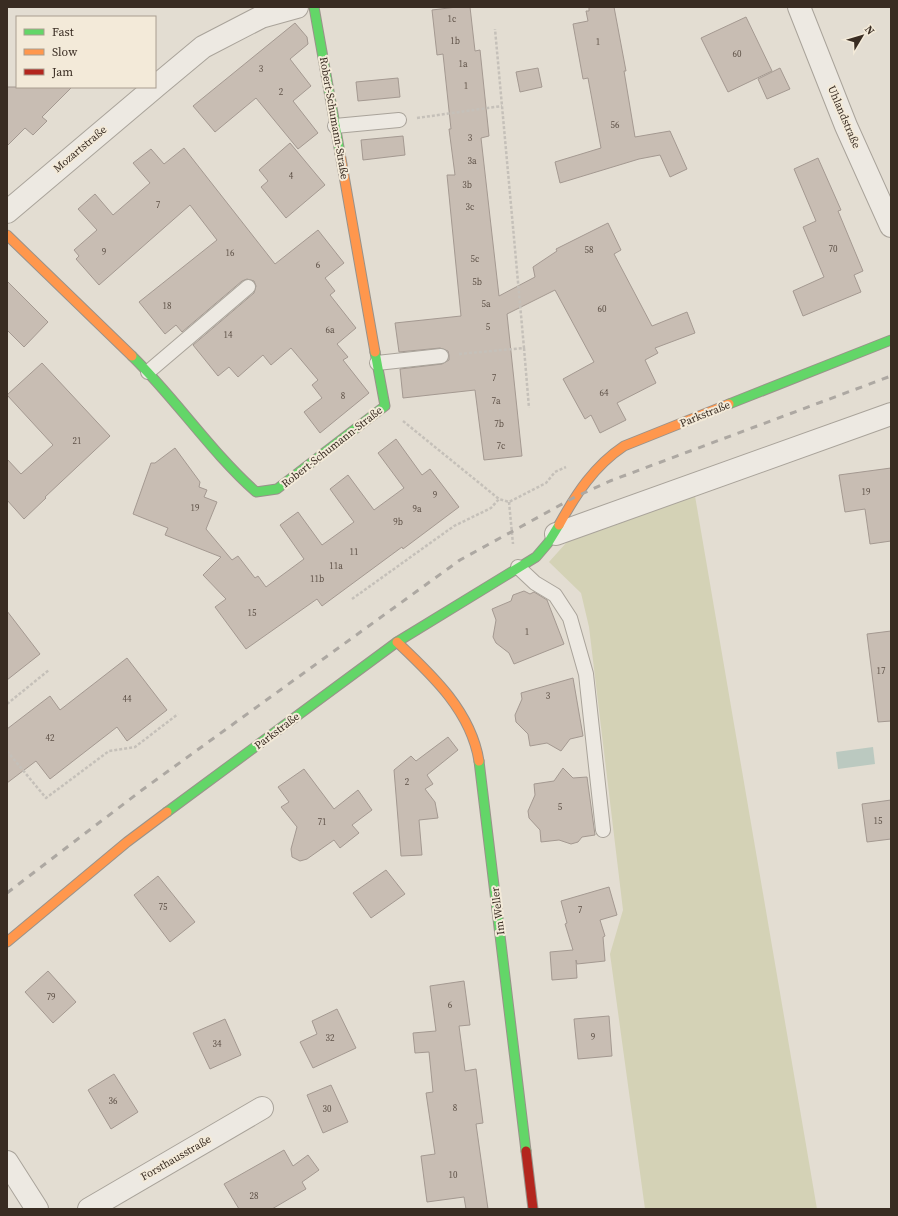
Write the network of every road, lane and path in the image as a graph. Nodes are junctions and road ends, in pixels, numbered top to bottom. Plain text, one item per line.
1 (297, 7) edge
2 (314, 7) edge
3 (799, 7) edge
4 (494, 29) dead end
5 (156, 86) edge
6 (154, 88) edge
7 (502, 106) junction
8 (400, 120) joint
9 (335, 126) junction
10 (7, 212) edge
11 (891, 226) edge
12 (7, 235) edge
13 (248, 286) dead end
14 (891, 340) edge
15 (524, 348) junction
16 (440, 356) joint
17 (377, 363) junction
18 (148, 372) junction
19 (385, 406) junction
20 (529, 408) dead end
21 (891, 414) edge
22 (600, 464) junction
23 (499, 499) junction
24 (509, 502) junction
25 (556, 534) junction
26 (513, 546) dead end
27 (518, 567) junction
28 (352, 599) dead end
29 (397, 642) junction
30 (49, 670) dead end
31 (7, 704) edge
32 (178, 714) dead end
33 (7, 751) edge
34 (603, 830) dead end
35 (7, 942) edge
36 (262, 1108) dead end
37 (7, 1162) edge
38 (37, 1209) edge
39 (89, 1209) edge
40 (533, 1209) edge

1 - 5 street, Mozartstraße
2 - 9 street, Robert-Schumann-Straße
3 - 11 street, Uhlandstraße
4 - 7 path
6 - 10 street, Mozartstraße
7 - 8 path
7 - 15 path
8 - 9 lane
9 - 17 street, Robert-Schumann-Straße
12 - 18 street, Robert-Schumann-Straße
13 - 18 lane
14 - 22 street, Parkstraße
15 - 16 path
15 - 20 path
16 - 17 lane
17 - 19 street, Robert-Schumann-Straße
18 - 19 street, Robert-Schumann-Straße
19 - 23 path
21 - 25 street
22 - 24 path
22 - 25 street, Parkstraße
23 - 24 path
23 - 28 path
24 - 26 path
25 - 27 street, Parkstraße
27 - 29 street, Parkstraße
27 - 34 lane
29 - 35 street, Parkstraße
29 - 40 street, Im Weller
30 - 31 path
32 - 33 path
36 - 39 street, Forsthausstraße
37 - 38 street

